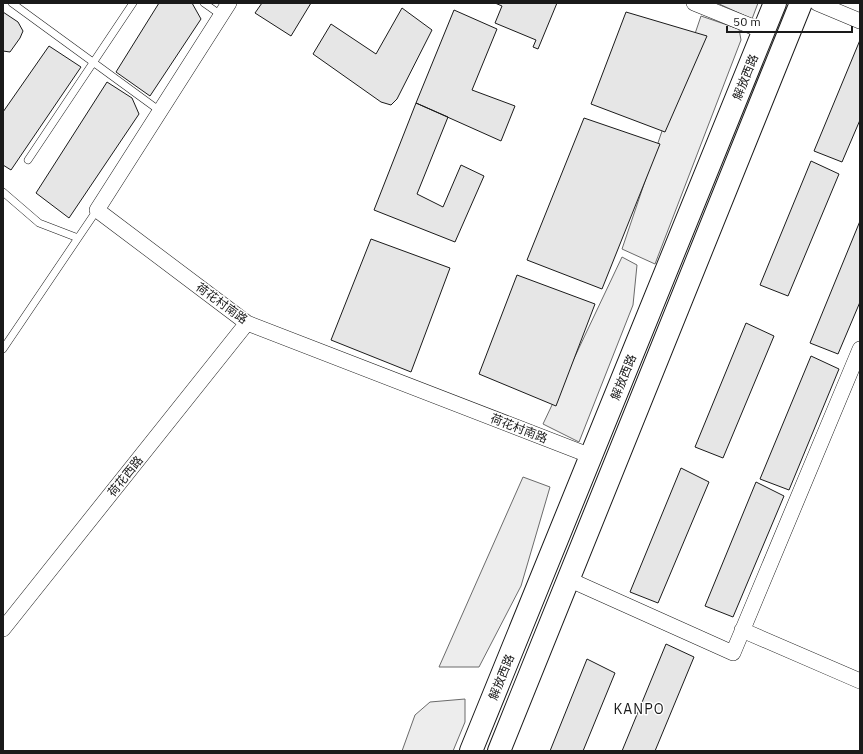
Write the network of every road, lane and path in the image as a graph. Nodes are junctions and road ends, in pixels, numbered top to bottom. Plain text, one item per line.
1 (12, 3) edge
2 (133, 3) edge
3 (204, 3) edge
4 (694, 3) edge
5 (775, 3) edge
6 (801, 3) edge
7 (817, 3) edge
8 (225, 9) edge
9 (860, 21) edge
10 (763, 31) junction
11 (95, 62) junction
12 (160, 111) junction
13 (28, 160) dead end
14 (3, 192) edge
15 (98, 210) junction
16 (78, 238) junction
17 (247, 323) junction
18 (3, 349) edge
19 (860, 349) edge
20 (591, 456) junction
21 (568, 580) junction
22 (3, 629) edge
23 (742, 630) junction
24 (860, 681) edge
25 (471, 751) edge
26 (499, 751) edge

1 - 11 lane
2 - 11 lane
3 - 8 lane
4 - 10 street
5 - 10 main road, 解放西路
6 - 21 main road, 解放西路
7 - 9 street
8 - 12 street
10 - 20 main road, 解放西路
11 - 12 lane
11 - 13 lane
12 - 15 street
14 - 16 lane
15 - 16 lane
15 - 17 street, 荷花村南路
16 - 18 lane
17 - 20 street, 荷花村南路
17 - 22 street, 荷花西路
19 - 23 street
20 - 25 main road, 解放西路
21 - 23 street
21 - 26 main road, 解放西路
23 - 24 street

